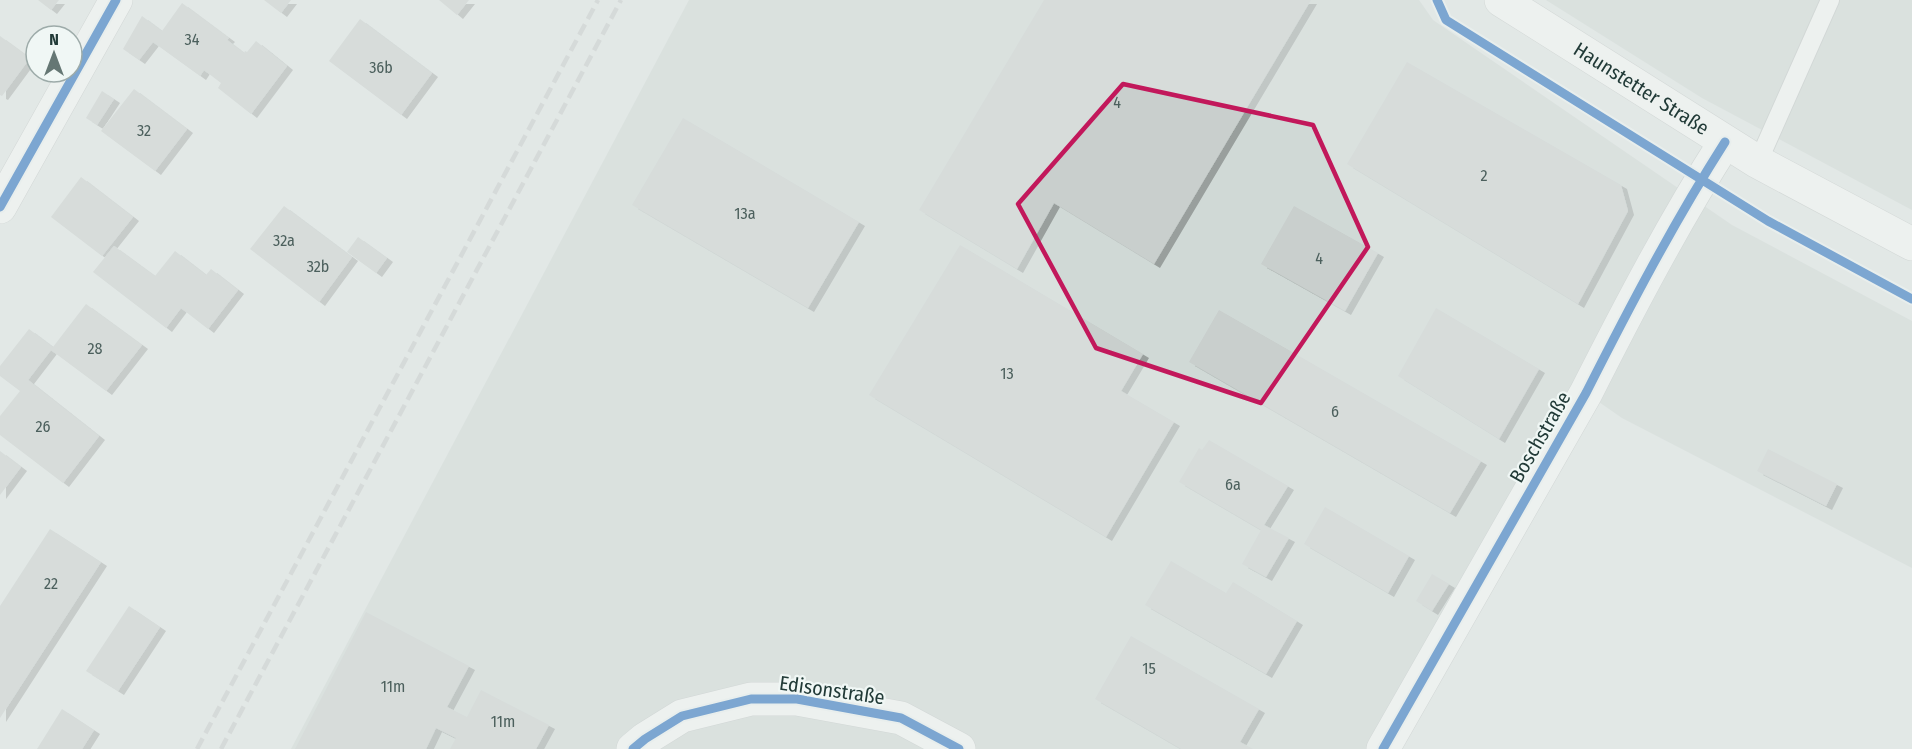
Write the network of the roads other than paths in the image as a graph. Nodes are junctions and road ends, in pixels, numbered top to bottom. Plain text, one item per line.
1 (116, 0) edge
2 (1501, 0) edge
3 (1830, 0) edge
4 (1725, 142) junction
5 (1758, 162) junction
6 (0, 207) edge
7 (1912, 244) edge
8 (633, 749) edge
9 (959, 749) edge
10 (1383, 749) edge

1 - 6 street
2 - 4 street, Haunstetter Straße
3 - 5 lane
4 - 5 street, Haunstetter Straße
4 - 10 street, Boschstraße
5 - 7 street, Haunstetter Straße
8 - 9 street, Edisonstraße

